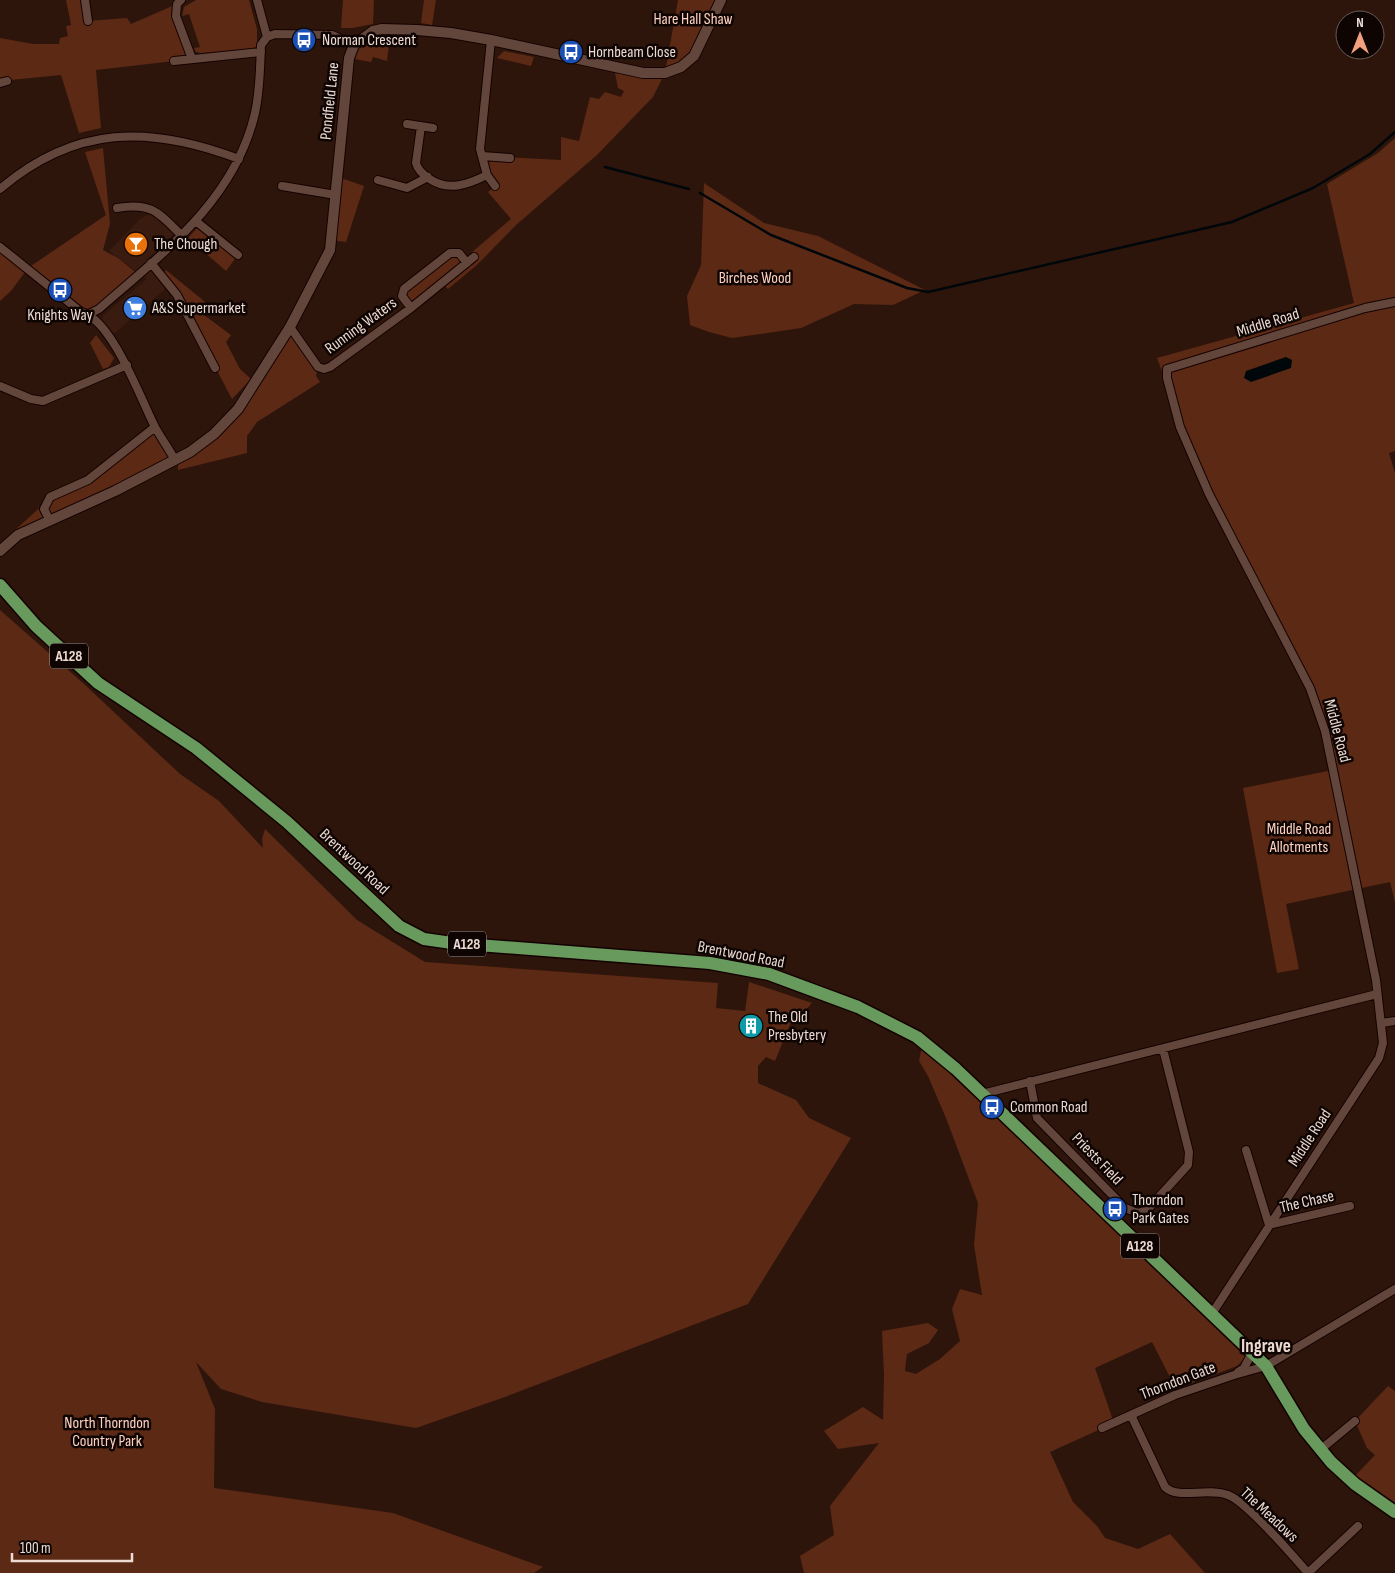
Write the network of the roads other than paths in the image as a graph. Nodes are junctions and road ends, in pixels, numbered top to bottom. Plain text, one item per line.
1 (85, 0) edge
2 (181, 0) edge
3 (257, 0) edge
4 (721, 0) edge
5 (88, 22) dead end
6 (267, 37) junction
7 (491, 40) junction
8 (354, 46) junction
9 (261, 52) junction
10 (192, 59) junction
11 (174, 61) dead end
12 (408, 124) dead end
13 (421, 126) junction
14 (434, 128) dead end
15 (482, 156) junction
16 (510, 158) dead end
17 (239, 159) junction
18 (487, 175) junction
19 (428, 177) junction
20 (378, 180) dead end
21 (282, 186) dead end
22 (495, 186) dead end
23 (0, 189) edge
24 (336, 195) junction
25 (117, 208) dead end
26 (197, 222) junction
27 (182, 236) junction
28 (0, 247) edge
29 (238, 256) dead end
30 (474, 257) dead end
31 (152, 263) junction
32 (467, 263) junction
33 (1395, 302) edge
34 (411, 308) junction
35 (89, 314) junction
36 (290, 328) junction
37 (127, 365) junction
38 (216, 368) dead end
39 (1, 390) edge
40 (155, 427) junction
41 (175, 460) junction
42 (49, 519) junction
43 (0, 551) edge
44 (0, 585) edge
45 (1377, 994) junction
46 (1395, 1021) edge
47 (1382, 1023) junction
48 (1163, 1049) junction
49 (1030, 1081) junction
50 (982, 1094) junction
51 (1246, 1150) dead end
52 (1350, 1206) dead end
53 (1269, 1225) junction
54 (1395, 1289) edge
55 (1211, 1315) junction
56 (1252, 1353) junction
57 (1266, 1366) junction
58 (1234, 1375) junction
59 (1131, 1414) junction
60 (1356, 1421) dead end
61 (1102, 1428) dead end
62 (1320, 1450) junction
63 (1395, 1512) edge
64 (1358, 1526) dead end
65 (1308, 1573) edge

1 - 5 street
2 - 10 street
3 - 6 street
4 - 7 street, Pondfield Lane
6 - 8 street
6 - 9 street
7 - 8 street, Pondfield Lane
7 - 15 street
8 - 24 street, Pondfield Lane
9 - 10 street
9 - 17 street
10 - 11 street
12 - 13 street
13 - 14 street
13 - 19 street
15 - 16 street
15 - 18 street
17 - 23 street
17 - 26 street
18 - 19 street
18 - 22 street
19 - 20 street
21 - 24 street
24 - 36 street, Pondfield Lane
25 - 27 street
26 - 27 street
26 - 29 street
27 - 31 street
28 - 35 street
30 - 32 street, Running Waters
31 - 35 street
31 - 38 street
32 - 34 street, Running Waters
32 - 34 street, Running Waters
33 - 45 street, Middle Road
34 - 36 street, Running Waters
35 - 37 street
36 - 41 street, Pondfield Lane
37 - 39 street
37 - 40 street
40 - 41 street
40 - 42 street
41 - 42 street
42 - 43 street
44 - 50 main road, Brentwood Road / A128
45 - 47 street, Middle Road
45 - 48 street
46 - 47 street
47 - 53 street, Middle Road
48 - 49 street
48 - 49 street, Priests Field
49 - 50 street
50 - 55 main road, Brentwood Road / A128
51 - 53 street
52 - 53 street, The Chase
53 - 55 street, Middle Road
54 - 57 street, Thorndon Gate
55 - 56 main road, Brentwood Road / A128
56 - 57 main road, Brentwood Road / A128
56 - 58 street
57 - 58 street, Thorndon Gate
57 - 62 main road, Brentwood Road / A128
58 - 59 street, Thorndon Gate
59 - 61 street, Thorndon Gate
59 - 65 street, The Meadows
60 - 62 street
62 - 63 main road, Brentwood Road / A128
64 - 65 street

